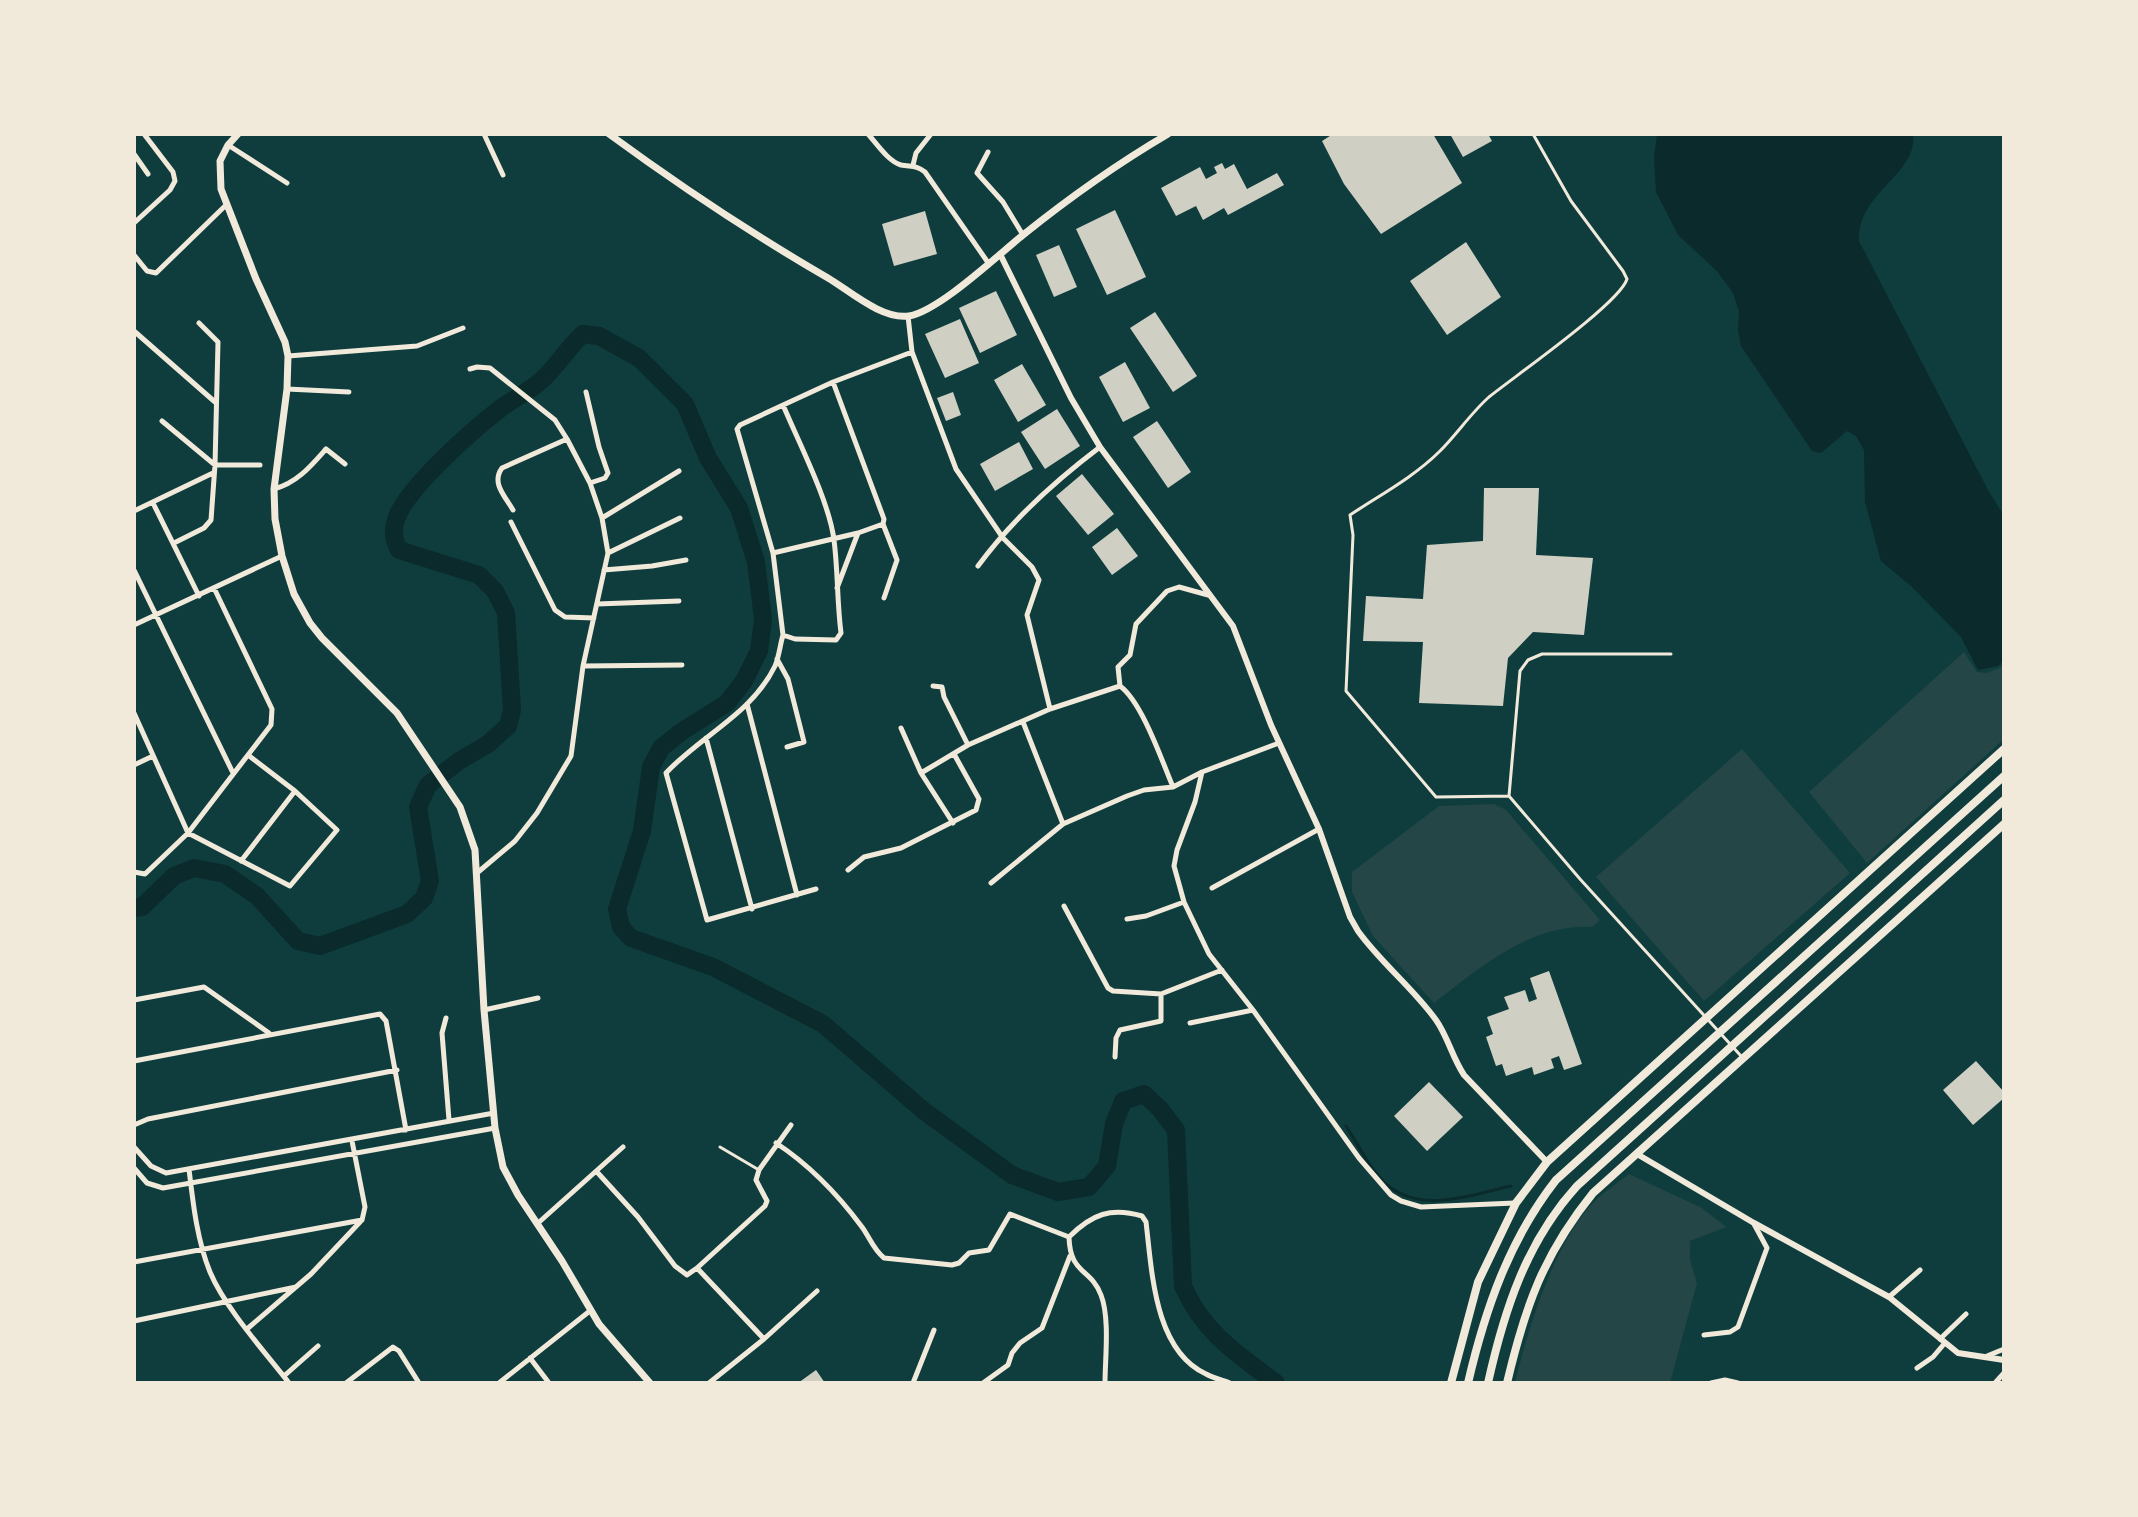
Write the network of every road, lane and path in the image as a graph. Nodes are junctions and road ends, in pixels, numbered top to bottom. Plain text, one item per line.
1 (144, 134) edge
2 (238, 134) edge
3 (484, 134) edge
4 (609, 134) edge
5 (868, 134) edge
6 (931, 134) edge
7 (1168, 134) edge
8 (1533, 134) edge
9 (228, 145) junction
10 (988, 152) dead end
11 (134, 154) edge
12 (913, 165) junction
13 (148, 174) dead end
14 (503, 175) dead end
15 (287, 183) dead end
16 (225, 206) junction
17 (134, 223) edge
18 (1023, 235) junction
19 (1000, 254) junction
20 (134, 255) edge
21 (989, 264) junction
22 (908, 316) junction
23 (199, 323) dead end
24 (463, 328) dead end
25 (134, 331) edge
26 (912, 352) junction
27 (288, 356) junction
28 (470, 369) dead end
29 (833, 382) junction
30 (287, 389) junction
31 (349, 392) dead end
32 (586, 392) dead end
33 (216, 403) junction
34 (783, 405) junction
35 (162, 421) dead end
36 (567, 439) junction
37 (1100, 447) junction
38 (345, 464) dead end
39 (215, 465) junction
40 (260, 465) dead end
41 (679, 471) dead end
42 (213, 473) junction
43 (590, 483) junction
44 (274, 489) junction
45 (153, 503) junction
46 (513, 510) dead end
47 (134, 511) edge
48 (602, 518) junction
49 (680, 518) dead end
50 (511, 522) dead end
51 (883, 524) junction
52 (858, 533) junction
53 (1003, 538) junction
54 (834, 539) junction
55 (174, 543) junction
56 (608, 553) junction
57 (773, 553) junction
58 (282, 556) junction
59 (686, 560) dead end
60 (978, 566) dead end
61 (134, 570) edge
62 (604, 570) junction
63 (214, 588) junction
64 (836, 592) junction
65 (1208, 595) junction
66 (199, 596) junction
67 (884, 598) dead end
68 (679, 601) dead end
69 (597, 604) junction
70 (156, 616) junction
71 (594, 618) junction
72 (134, 625) edge
73 (783, 635) junction
74 (1671, 654) dead end
75 (777, 658) junction
76 (682, 665) dead end
77 (583, 666) junction
78 (933, 686) dead end
79 (1120, 686) junction
80 (747, 704) junction
81 (1050, 709) junction
82 (134, 713) edge
83 (1023, 722) junction
84 (901, 728) dead end
85 (706, 738) junction
86 (1279, 743) junction
87 (968, 745) junction
88 (787, 747) dead end
89 (2004, 749) edge
90 (954, 754) junction
91 (248, 755) junction
92 (153, 756) junction
93 (134, 765) edge
94 (1204, 772) junction
95 (233, 773) junction
96 (921, 773) junction
97 (2004, 776) edge
98 (1173, 787) junction
99 (295, 791) junction
100 (1509, 796) junction
101 (2004, 800) edge
102 (953, 823) junction
103 (1063, 824) junction
104 (2004, 824) edge
105 (1319, 829) junction
106 (188, 833) junction
107 (1963, 837) junction
108 (1975, 851) junction
109 (241, 861) junction
110 (848, 870) dead end
111 (134, 872) edge
112 (477, 873) junction
113 (991, 883) dead end
114 (1212, 888) dead end
115 (816, 889) dead end
116 (797, 895) junction
117 (1184, 902) junction
118 (1064, 906) dead end
119 (752, 909) junction
120 (1127, 919) dead end
121 (1222, 970) junction
122 (1161, 994) junction
123 (538, 998) dead end
124 (134, 1000) edge
125 (484, 1010) junction
126 (1253, 1010) junction
127 (1707, 1017) junction
128 (446, 1018) dead end
129 (1190, 1023) dead end
130 (1720, 1032) junction
131 (270, 1034) junction
132 (1732, 1045) junction
133 (1115, 1057) dead end
134 (1743, 1058) junction
135 (134, 1061) edge
136 (397, 1070) junction
137 (494, 1113) junction
138 (449, 1120) junction
139 (134, 1125) edge
140 (791, 1125) dead end
141 (495, 1128) junction
142 (406, 1130) junction
143 (352, 1141) junction
144 (776, 1143) junction
145 (134, 1147) edge
146 (623, 1147) dead end
147 (720, 1147) dead end
148 (1637, 1154) junction
149 (355, 1155) junction
150 (1547, 1162) junction
151 (134, 1168) edge
152 (189, 1169) junction
153 (759, 1170) junction
154 (597, 1172) junction
155 (191, 1185) junction
156 (1516, 1203) junction
157 (362, 1220) junction
158 (1754, 1223) junction
159 (537, 1224) junction
160 (1069, 1237) junction
161 (202, 1249) junction
162 (1070, 1256) junction
163 (134, 1262) edge
164 (697, 1268) junction
165 (1920, 1270) dead end
166 (296, 1287) junction
167 (817, 1291) dead end
168 (1889, 1297) junction
169 (227, 1300) junction
170 (591, 1310) junction
171 (1966, 1314) dead end
172 (134, 1321) edge
173 (247, 1329) junction
174 (934, 1330) dead end
175 (1704, 1335) dead end
176 (764, 1339) junction
177 (1942, 1341) junction
178 (318, 1346) dead end
179 (2004, 1349) edge
180 (530, 1358) junction
181 (1983, 1358) junction
182 (2004, 1360) edge
183 (1917, 1368) dead end
184 (2004, 1373) edge
185 (284, 1376) junction
186 (289, 1383) edge
187 (346, 1383) edge
188 (419, 1383) edge
189 (499, 1383) edge
190 (549, 1383) edge
191 (650, 1383) edge
192 (709, 1383) edge
193 (913, 1383) edge
194 (983, 1383) edge
195 (1105, 1383) edge
196 (1230, 1383) edge
197 (1451, 1383) edge
198 (1468, 1383) edge
199 (1488, 1383) edge
200 (1507, 1383) edge
201 (1711, 1383) edge
202 (1738, 1383) edge
203 (1995, 1383) edge

1 - 17 street
2 - 9 main road
3 - 14 street
4 - 22 main road
5 - 12 street
6 - 12 street
7 - 18 main road
8 - 100 lane
9 - 15 street
9 - 16 main road
10 - 18 street
11 - 13 street
12 - 21 street
16 - 20 street
16 - 27 main road
18 - 19 main road
19 - 21 main road
19 - 37 street
21 - 22 main road
22 - 26 street
23 - 33 street
24 - 27 street
25 - 33 street
26 - 29 street
26 - 53 street
27 - 30 main road
28 - 36 street
29 - 34 street
29 - 51 street
30 - 31 street
30 - 44 main road
32 - 43 street
33 - 39 street
34 - 54 street
34 - 57 street
35 - 39 street
36 - 43 street
36 - 46 street
37 - 53 street
37 - 65 street
38 - 44 street
39 - 40 street
39 - 42 street
41 - 48 street
42 - 45 street
42 - 55 street
43 - 48 street
44 - 58 main road
45 - 47 street
45 - 55 street
48 - 56 street
49 - 56 street
50 - 71 street
51 - 52 street
51 - 67 street
52 - 54 street
52 - 64 street
53 - 60 street
53 - 81 street
54 - 57 street
54 - 64 street
55 - 66 street
56 - 62 street
57 - 73 street
58 - 63 street
58 - 112 main road
59 - 62 street
61 - 70 street
62 - 69 street
63 - 66 street
63 - 91 street
64 - 73 street
65 - 79 street
65 - 86 street
66 - 70 street
68 - 69 street
69 - 71 street
70 - 72 street
70 - 95 street
71 - 77 street
73 - 75 street
74 - 100 lane
75 - 80 street
75 - 88 street
76 - 77 street
77 - 112 street
78 - 87 street
79 - 81 street
79 - 98 street
80 - 85 street
80 - 116 street
81 - 83 street
82 - 92 street
83 - 87 street
83 - 103 street
84 - 96 street
85 - 119 street
85 - 119 street
86 - 94 street
86 - 105 street
87 - 90 street
89 - 127 main road
90 - 96 street
90 - 102 street
91 - 95 street
91 - 99 street
92 - 93 street
92 - 106 street
94 - 98 street
94 - 117 street
95 - 106 street
96 - 102 street
97 - 130 main road
98 - 103 street
99 - 109 street
99 - 109 street
100 - 127 lane
101 - 107 main road
102 - 110 street
103 - 113 street
104 - 108 main road
105 - 114 street
105 - 150 street
106 - 109 street
106 - 111 street
107 - 108 main road
107 - 132 main road
108 - 134 main road
112 - 125 main road
115 - 116 street
116 - 119 street
117 - 120 street
117 - 121 street
118 - 122 street
121 - 122 street
121 - 126 street
122 - 133 street
123 - 125 street
124 - 131 street
125 - 137 main road
126 - 129 street
126 - 156 street
127 - 130 lane
127 - 150 main road
128 - 138 street
130 - 132 lane
130 - 198 main road
131 - 135 street
131 - 136 street
132 - 134 lane
132 - 199 main road
134 - 148 main road
136 - 139 street
136 - 142 street
137 - 138 street
137 - 141 main road
138 - 142 street
140 - 144 street
141 - 149 street
141 - 159 main road
142 - 143 street
143 - 149 street
143 - 152 street
144 - 153 street
144 - 160 street
145 - 152 street
146 - 154 street
147 - 153 lane
148 - 158 street
148 - 200 main road
149 - 155 street
149 - 157 street
150 - 156 main road
151 - 155 street
152 - 155 street
153 - 164 street
154 - 159 street
154 - 164 street
155 - 161 street
156 - 197 main road
157 - 161 street
157 - 166 street
158 - 168 street
158 - 175 street
159 - 170 main road
160 - 162 street
160 - 196 street
161 - 163 street
161 - 169 street
162 - 194 street
162 - 195 street
164 - 176 street
165 - 168 street
166 - 169 street
166 - 173 street
167 - 176 street
168 - 177 street
169 - 172 street
169 - 173 street
170 - 180 street
170 - 191 main road
171 - 177 street
173 - 185 street
174 - 193 street
176 - 192 street
177 - 181 street
177 - 183 street
178 - 185 street
179 - 181 street
180 - 189 street
180 - 190 street
181 - 182 street
184 - 203 street
185 - 186 street
187 - 188 street
201 - 202 street

